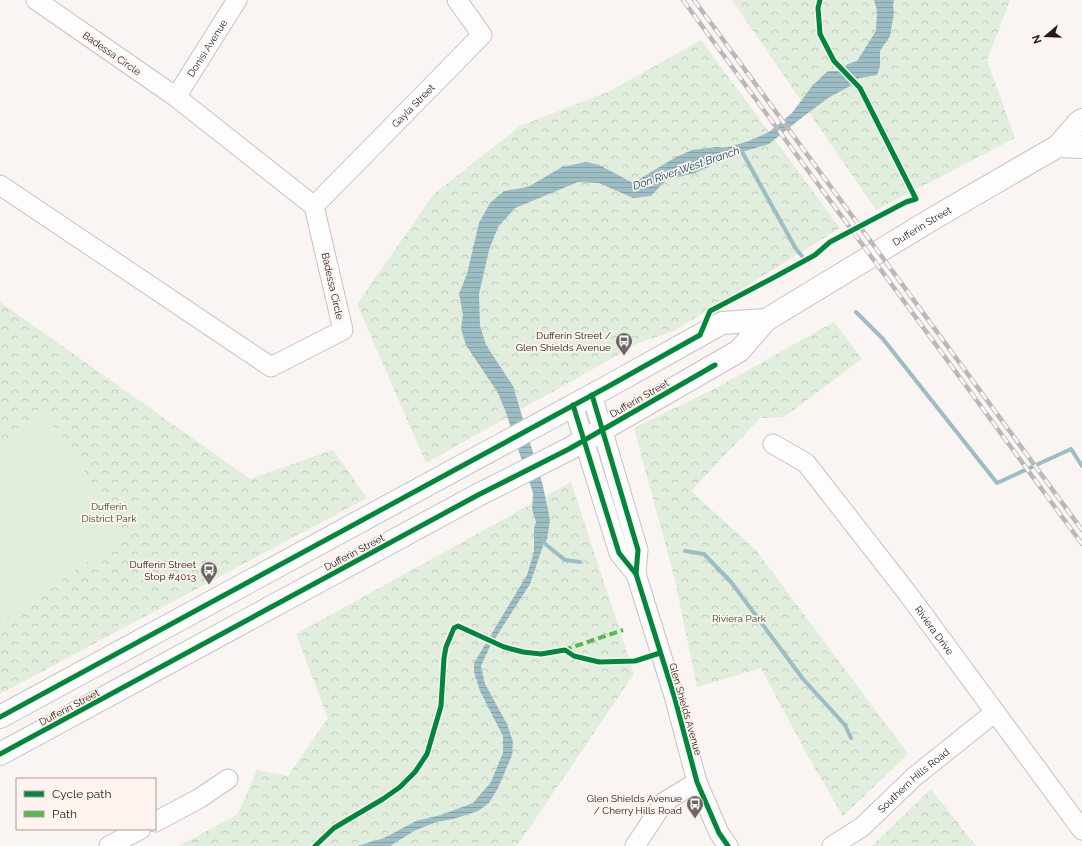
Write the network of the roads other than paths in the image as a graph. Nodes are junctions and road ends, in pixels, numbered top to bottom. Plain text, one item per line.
1 (36, 0) edge
2 (237, 0) edge
3 (457, 0) edge
4 (176, 97) junction
5 (1082, 120) edge
6 (1058, 146) junction
7 (1082, 147) edge
8 (0, 185) edge
9 (314, 206) junction
10 (766, 320) junction
11 (583, 400) junction
12 (593, 435) junction
13 (773, 444) dead end
14 (994, 712) junction
15 (0, 717) edge
16 (0, 754) edge
17 (228, 779) dead end
18 (697, 782) junction
19 (156, 821) edge
20 (139, 830) edge
21 (1082, 830) edge
22 (109, 846) edge
23 (635, 846) edge
24 (728, 846) edge
25 (832, 846) edge

1 - 4 street, Badessa Circle
2 - 4 street, Donisi Avenue
3 - 9 street, Gayla Street
4 - 9 street, Badessa Circle
5 - 6 main road, Dufferin Street
6 - 7 main road
6 - 10 main road, Dufferin Street
8 - 9 street, Badessa Circle
10 - 11 main road, Dufferin Street
10 - 12 main road, Dufferin Street
11 - 12 street, Glen Shields Avenue
11 - 15 main road, Dufferin Street
12 - 16 main road, Dufferin Street
12 - 18 street, Glen Shields Avenue
13 - 14 street, Riviera Drive
14 - 21 street, Riviera Drive
14 - 25 street, Southern Hills Road
17 - 19 street
18 - 23 street
18 - 24 street, Glen Shields Avenue
20 - 22 street

